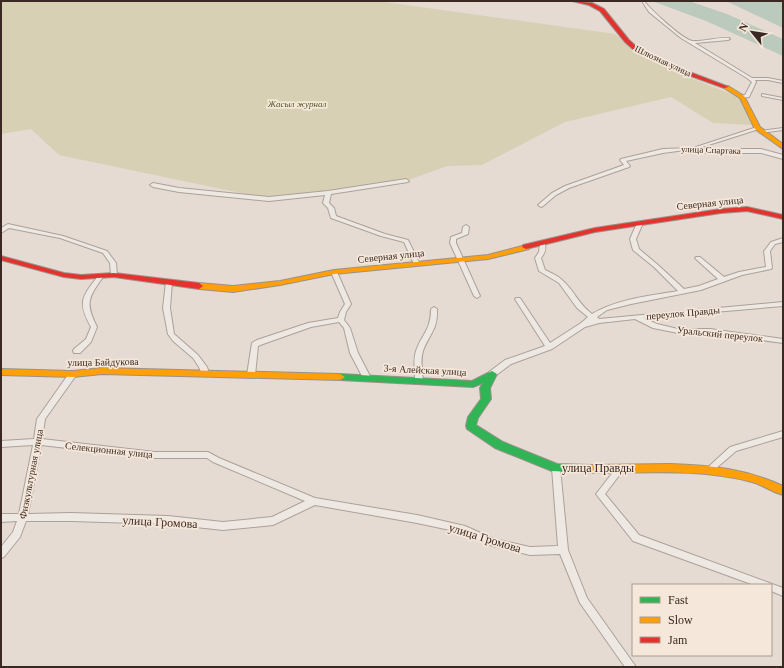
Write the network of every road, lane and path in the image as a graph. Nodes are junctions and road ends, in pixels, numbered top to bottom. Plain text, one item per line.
1 (574, 1) edge
2 (643, 2) dead end
3 (728, 39) dead end
4 (690, 42) junction
5 (750, 79) junction
6 (783, 82) edge
7 (764, 94) dead end
8 (742, 97) junction
9 (783, 99) edge
10 (783, 129) edge
11 (759, 130) junction
12 (783, 147) edge
13 (695, 148) junction
14 (783, 157) edge
15 (406, 181) dead end
16 (153, 184) dead end
17 (328, 193) junction
18 (541, 205) dead end
19 (783, 217) edge
20 (640, 223) junction
21 (466, 227) dead end
22 (1, 231) edge
23 (783, 240) edge
24 (542, 243) junction
25 (1, 258) edge
26 (698, 258) dead end
27 (460, 260) junction
28 (417, 264) junction
29 (334, 272) junction
30 (114, 275) junction
31 (100, 277) junction
32 (723, 280) junction
33 (170, 282) junction
34 (683, 292) junction
35 (478, 296) dead end
36 (518, 299) dead end
37 (783, 304) edge
38 (434, 309) dead end
39 (635, 317) junction
40 (592, 318) junction
41 (341, 320) junction
42 (600, 321) junction
43 (583, 326) junction
44 (783, 341) edge
45 (549, 347) junction
46 (77, 351) dead end
47 (1, 372) edge
48 (73, 374) junction
49 (205, 374) junction
50 (251, 374) junction
51 (492, 374) junction
52 (367, 378) junction
53 (419, 380) junction
54 (783, 434) edge
55 (38, 442) junction
56 (1, 444) edge
57 (216, 460) joint
58 (556, 468) junction
59 (710, 469) junction
60 (620, 470) junction
61 (783, 490) edge
62 (314, 501) junction
63 (1, 518) edge
64 (23, 518) junction
65 (563, 550) junction
66 (1, 554) edge
67 (763, 584) edge
68 (772, 587) edge
69 (783, 592) edge
70 (631, 667) edge

1 - 8 street, Шлюзная улица
2 - 4 street
3 - 4 street
4 - 5 street
5 - 6 street
5 - 8 street
7 - 9 street
8 - 11 street
10 - 11 street
11 - 12 street
11 - 13 street
13 - 14 street, улица Спартака
13 - 18 street, улица Спартака
15 - 17 street
16 - 17 street
17 - 28 street
19 - 20 street, Северная улица
20 - 24 street, Северная улица
20 - 34 street
21 - 27 street
22 - 30 street
23 - 32 street
24 - 27 street, Северная улица
24 - 40 street
25 - 31 street, Северная улица
26 - 32 street
27 - 28 street, Северная улица
27 - 35 street
28 - 29 street, Северная улица
29 - 33 street, Северная улица
29 - 41 street
30 - 31 street, Северная улица
30 - 33 street, Северная улица
31 - 46 street
32 - 34 street
33 - 49 street
34 - 40 street
36 - 45 street
37 - 39 street, переулок Правды
38 - 53 street
39 - 42 street, переулок Правды
39 - 44 street, Уральский переулок
40 - 42 street
40 - 43 street
41 - 50 street
41 - 52 street
42 - 43 street, переулок Правды
43 - 45 street
45 - 51 street
47 - 48 street, улица Байдукова
48 - 49 street, улица Байдукова
48 - 55 street, Физкультурная улица
49 - 50 street, улица Байдукова
50 - 52 street, 3-я Алейская улица
51 - 53 street, 3-я Алейская улица
51 - 58 street
52 - 53 street, 3-я Алейская улица
54 - 59 street
55 - 56 street, Селекционная улица
55 - 57 street, Селекционная улица
55 - 64 street, Физкультурная улица
57 - 62 street, улица Громова
58 - 60 street, улица Правды
58 - 65 street, улица Правды
59 - 60 street, улица Правды
59 - 61 street, улица Правды
60 - 67 street
62 - 64 street, улица Громова
62 - 65 street, улица Громова
63 - 64 street, улица Громова
64 - 66 street, Физкультурная улица
65 - 70 street, улица Правды
68 - 69 street

